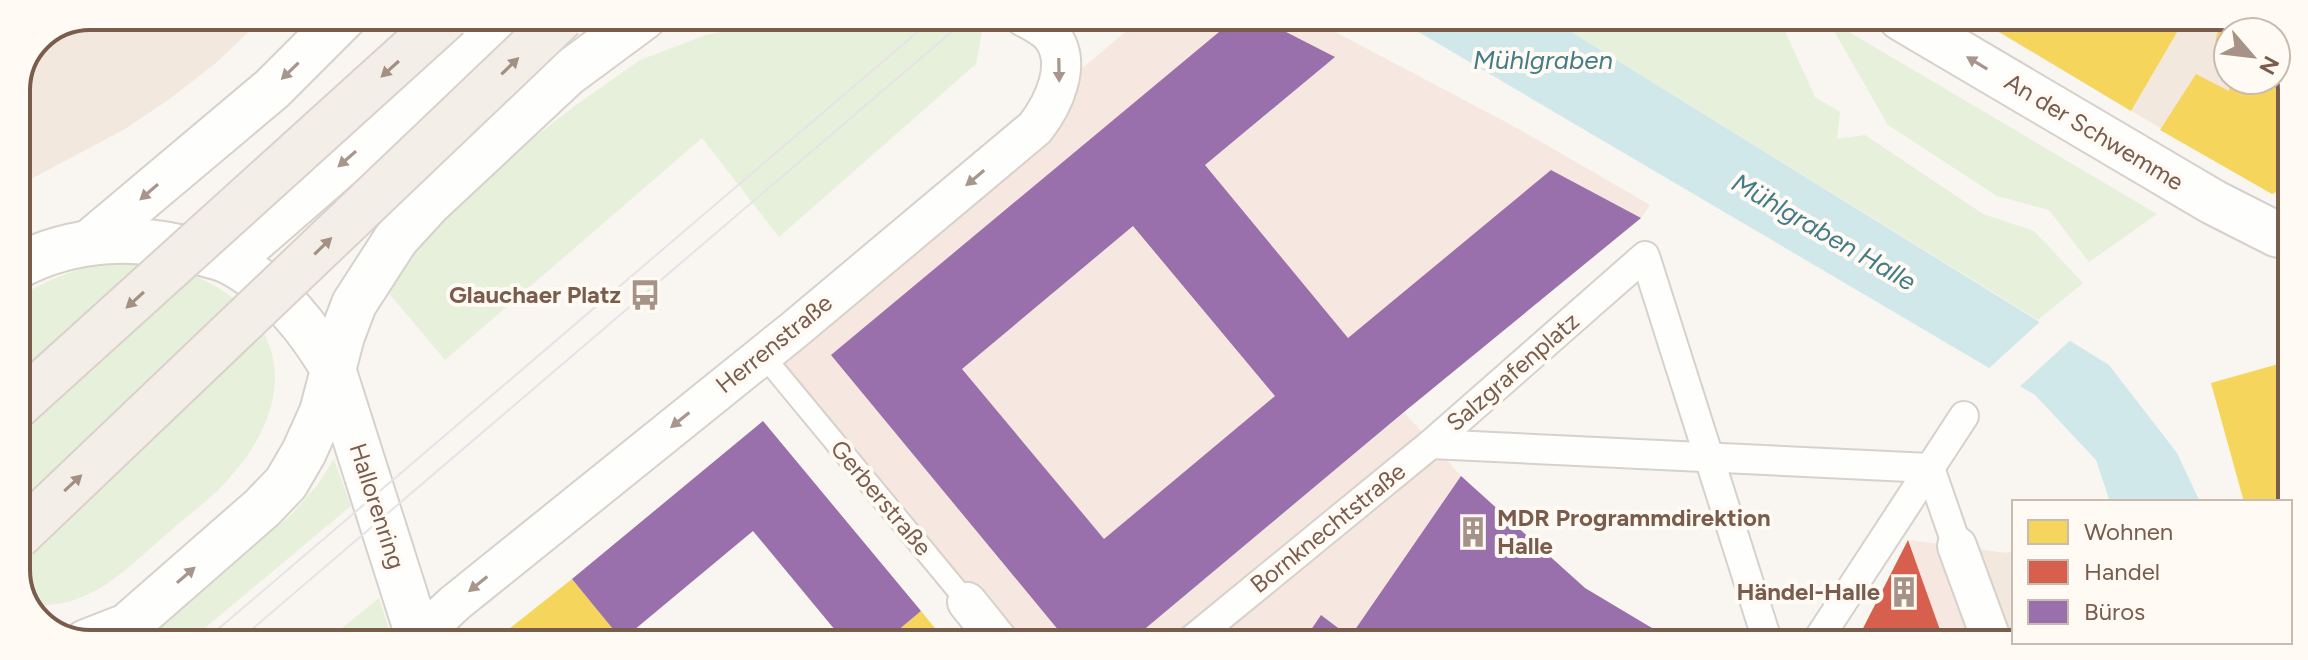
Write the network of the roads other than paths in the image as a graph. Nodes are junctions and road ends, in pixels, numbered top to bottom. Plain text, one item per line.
1 (331, 30) edge
2 (433, 30) edge
3 (496, 30) edge
4 (548, 30) edge
5 (626, 30) edge
6 (1044, 30) edge
7 (1921, 30) edge
8 (2278, 235) edge
9 (90, 242) junction
10 (30, 257) edge
11 (230, 261) junction
12 (762, 354) junction
13 (333, 369) junction
14 (30, 394) edge
15 (1964, 416) dead end
16 (1431, 444) junction
17 (1710, 457) junction
18 (1930, 468) junction
19 (30, 525) edge
20 (1957, 546) joint
21 (967, 602) joint
22 (122, 630) edge
23 (414, 630) edge
24 (427, 630) edge
25 (990, 630) edge
26 (1204, 630) edge
27 (1764, 630) edge
28 (1824, 630) edge
29 (1988, 630) edge

1 -> 9 street
2 -> 14 main road, bridge
3 -> 11 street
19 -> 4 main road, bridge
5 - 13 street
6 -> 12 street, Herrenstraße
8 -> 7 street, An der Schwemme
9 - 10 street
9 - 11 street
11 - 13 street
12 - 21 lane, Gerberstraße
12 -> 24 street, Herrenstraße
22 -> 13 street
13 - 23 street, Hallorenring
15 - 18 street
16 - 17 street, Salzgrafenplatz
16 - 17 street, Salzgrafenplatz
16 - 26 street, Bornknechtstraße
17 - 18 street, Salzgrafenplatz
17 - 27 street, Salzgrafenplatz
18 - 20 street
18 - 28 street
20 - 29 street
21 - 25 street, Gerberstraße

